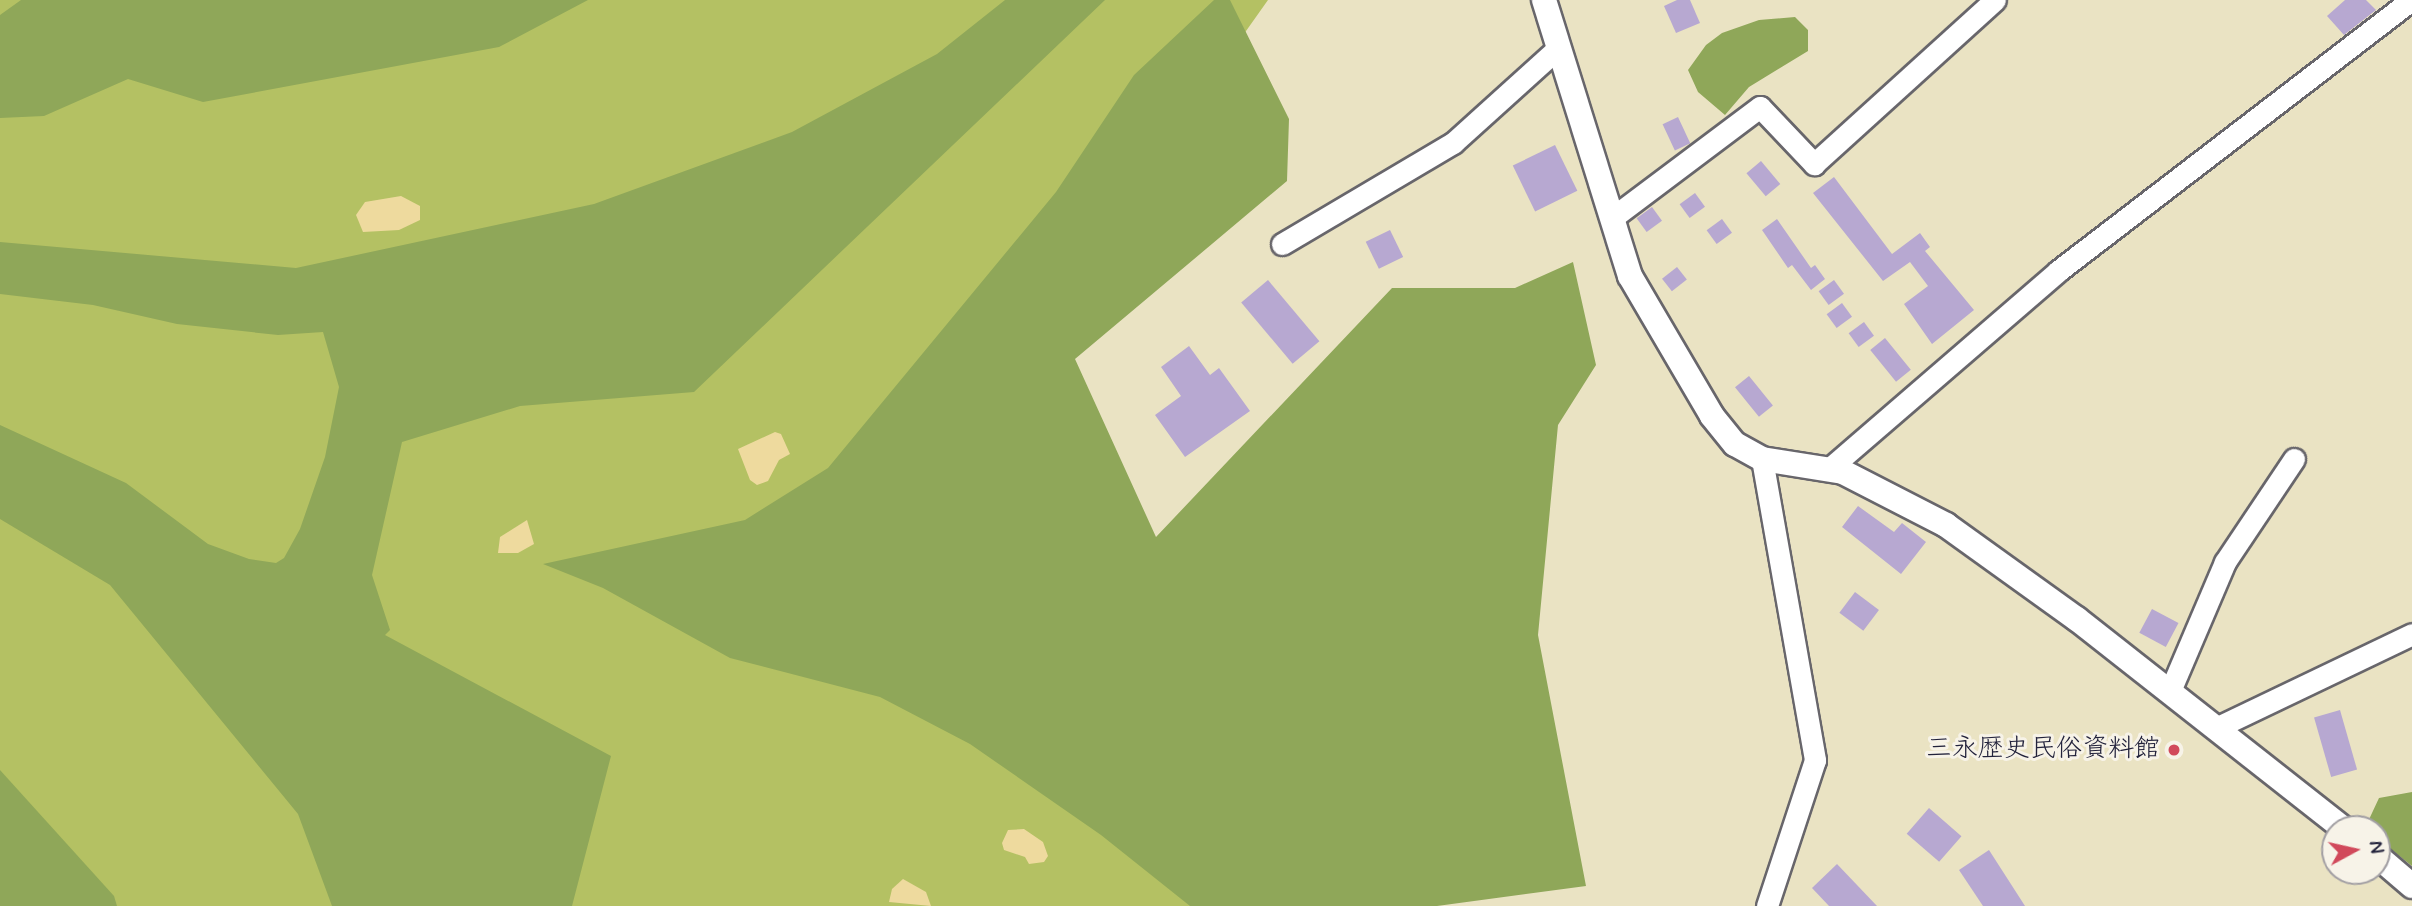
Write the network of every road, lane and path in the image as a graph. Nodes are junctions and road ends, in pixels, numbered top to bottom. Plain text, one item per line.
1 (1544, 0) edge
2 (1995, 0) edge
3 (2412, 0) edge
4 (1558, 48) junction
5 (1612, 218) junction
6 (1283, 244) dead end
7 (1762, 459) junction
8 (2294, 459) dead end
9 (1830, 468) junction
10 (2412, 634) edge
11 (2170, 691) junction
12 (2216, 728) junction
13 (2326, 815) edge
14 (2391, 868) edge
15 (2412, 886) edge
16 (1767, 906) edge

1 - 4 street
2 - 5 street
3 - 9 street
4 - 5 street
4 - 6 street
5 - 7 street
7 - 9 street
7 - 16 street
8 - 11 street
9 - 11 street
10 - 12 street
11 - 12 street
12 - 13 street
14 - 15 street

